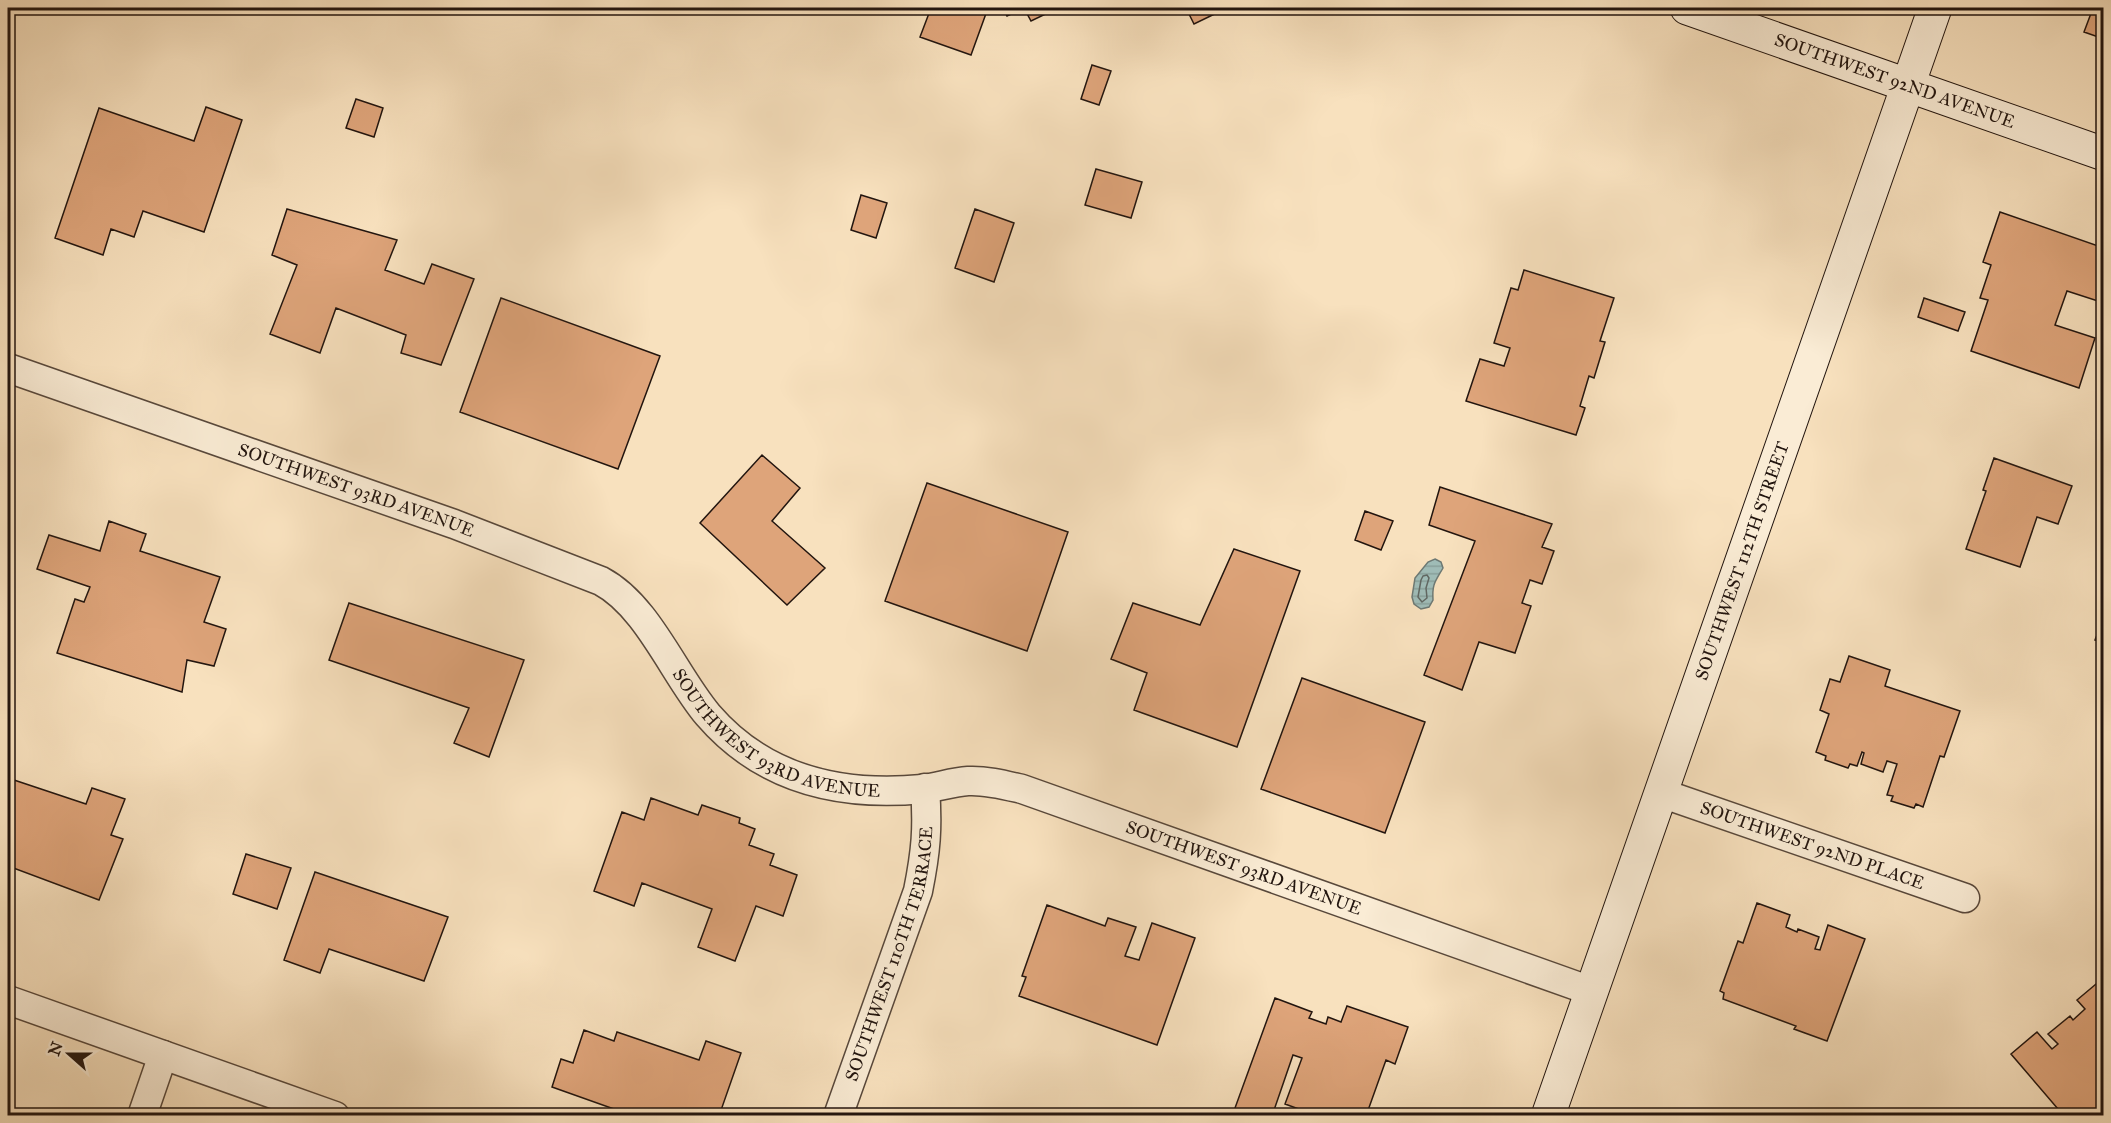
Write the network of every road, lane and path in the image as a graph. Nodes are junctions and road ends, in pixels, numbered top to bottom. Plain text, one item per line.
1 (1687, 8) edge
2 (1935, 8) edge
3 (1907, 86) junction
4 (2103, 154) edge
5 (8, 368) edge
6 (925, 789) junction
7 (1661, 793) junction
8 (1965, 898) dead end
9 (1591, 991) junction
10 (8, 1000) edge
11 (163, 1055) junction
12 (142, 1116) edge
13 (335, 1116) edge
14 (838, 1116) edge
15 (1548, 1116) edge

1 - 3 main road, SOUTHWEST 92ND AVENUE
2 - 3 main road, SOUTHWEST 112TH STREET
3 - 4 main road, SOUTHWEST 92ND AVENUE
3 - 7 main road, SOUTHWEST 112TH STREET
5 - 6 street, SOUTHWEST 93RD AVENUE
6 - 9 street, SOUTHWEST 93RD AVENUE
6 - 14 street, SOUTHWEST 110TH TERRACE
7 - 8 street, SOUTHWEST 92ND PLACE
7 - 9 main road, SOUTHWEST 112TH STREET
9 - 15 main road, SOUTHWEST 112TH STREET
10 - 11 street
11 - 12 street
11 - 13 street

